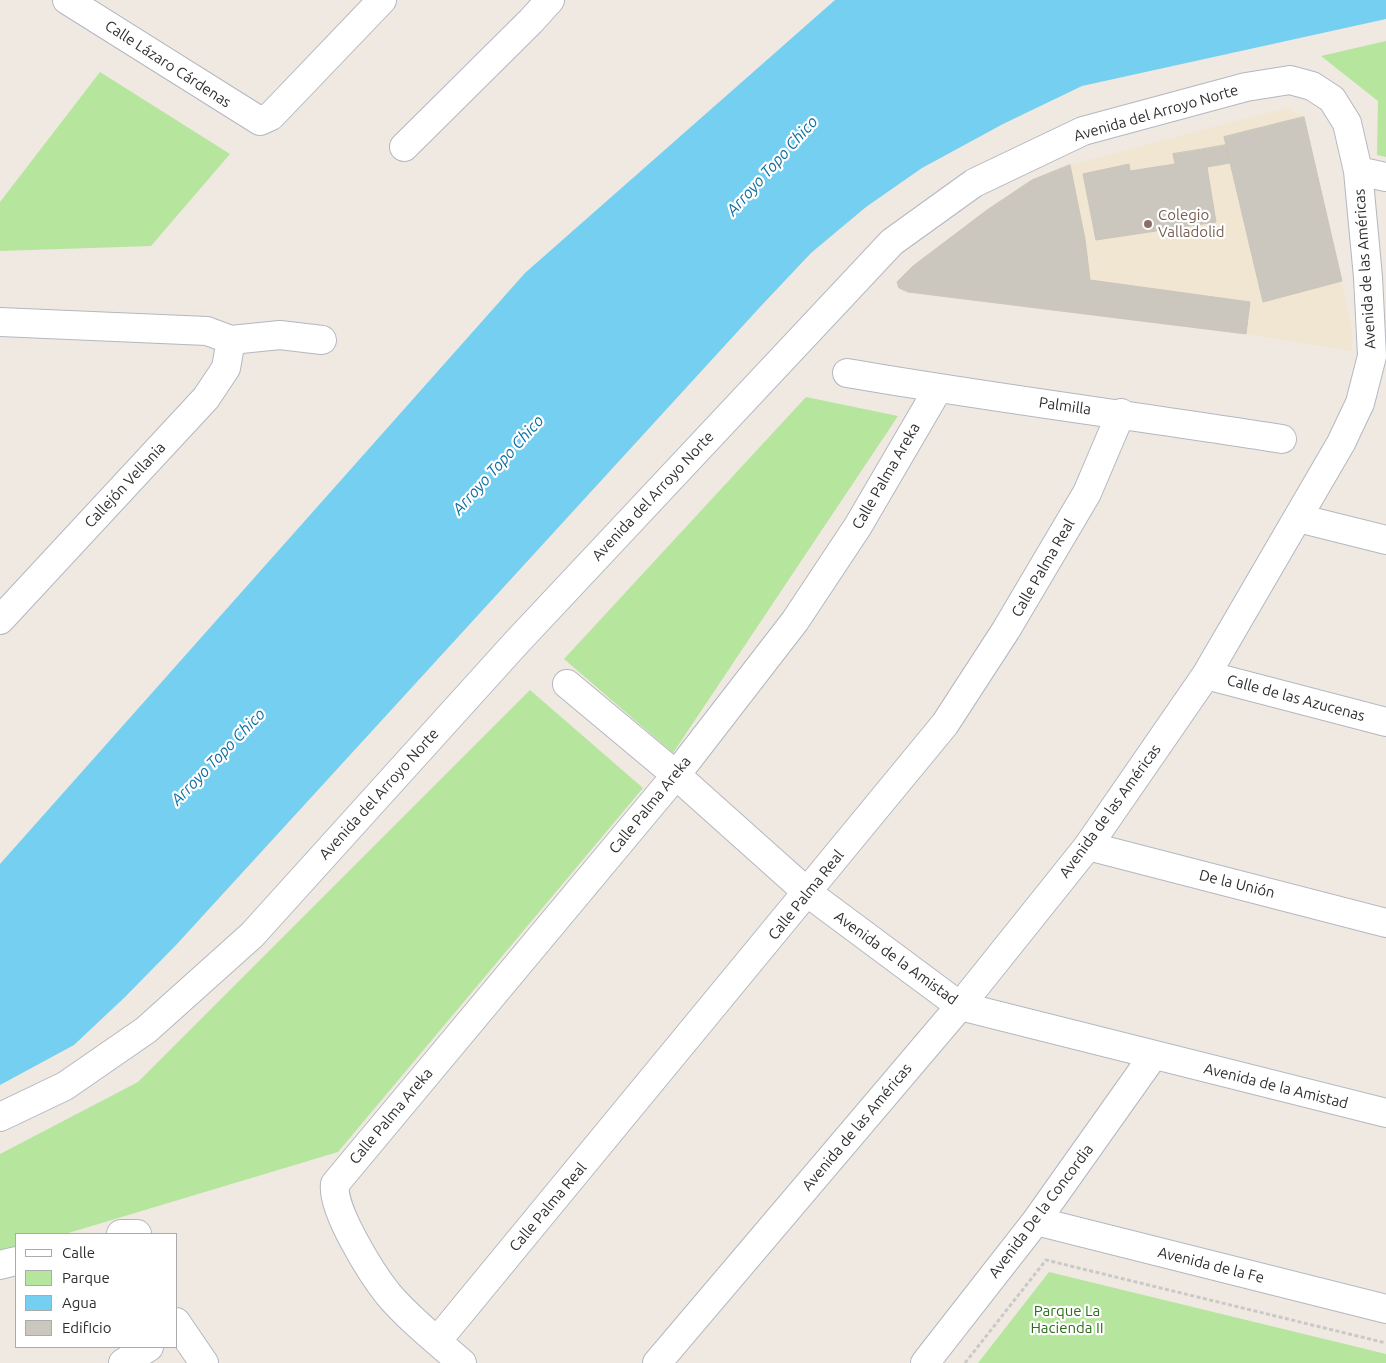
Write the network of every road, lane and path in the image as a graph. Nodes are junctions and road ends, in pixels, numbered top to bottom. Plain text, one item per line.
1 (67, 0) edge
2 (382, 0) edge
3 (550, 0) edge
4 (404, 147) dead end
5 (1358, 171) junction
6 (1386, 177) edge
7 (5, 328) edge
8 (231, 340) junction
9 (322, 340) dead end
10 (1379, 358) edge
11 (847, 373) dead end
12 (938, 388) junction
13 (1121, 413) junction
14 (1282, 438) dead end
15 (1298, 518) junction
16 (1386, 540) edge
17 (0, 620) edge
18 (1206, 674) junction
19 (567, 684) dead end
20 (1386, 722) edge
21 (676, 775) junction
22 (1088, 846) junction
23 (808, 893) junction
24 (1386, 923) edge
25 (960, 1006) junction
26 (1153, 1056) junction
27 (1386, 1113) edge
28 (0, 1116) edge
29 (1036, 1221) junction
30 (15, 1261) edge
31 (0, 1265) edge
32 (1386, 1309) edge
33 (178, 1328) edge
34 (437, 1341) junction
35 (1386, 1343) edge
36 (146, 1348) edge
37 (122, 1363) edge
38 (204, 1363) edge
39 (462, 1363) edge
40 (657, 1363) edge
41 (925, 1363) edge
42 (965, 1363) edge

1 - 2 street, Calle Lázaro Cárdenas
3 - 4 street
5 - 6 street
5 - 10 street, Avenida de las Américas
5 - 28 street, Avenida del Arroyo Norte
7 - 8 street
8 - 9 street
8 - 17 street, Callejón Vellania
10 - 15 street, Avenida de las Américas
11 - 12 street, Palmilla
12 - 13 street, Palmilla
12 - 21 street, Calle Palma Areka
13 - 14 street, Palmilla
13 - 23 street, Calle Palma Real
15 - 16 street
15 - 18 street, Avenida de las Américas
18 - 20 street, Calle de las Azucenas
18 - 22 street, Avenida de las Américas
19 - 21 street, Avenida de la Amistad
21 - 23 street, Avenida de la Amistad
21 - 34 street, Calle Palma Areka
22 - 24 street, De la Unión
22 - 25 street, Avenida de las Américas
23 - 25 street, Avenida de la Amistad
23 - 34 street, Calle Palma Real
25 - 26 street, Avenida de la Amistad
25 - 40 street, Avenida de las Américas
26 - 27 street, Avenida de la Amistad
26 - 29 street, Avenida De la Concordia
29 - 32 street, Avenida de la Fe
29 - 41 street, Avenida De la Concordia
30 - 31 street
33 - 38 street
34 - 39 street
35 - 42 path
36 - 37 street

